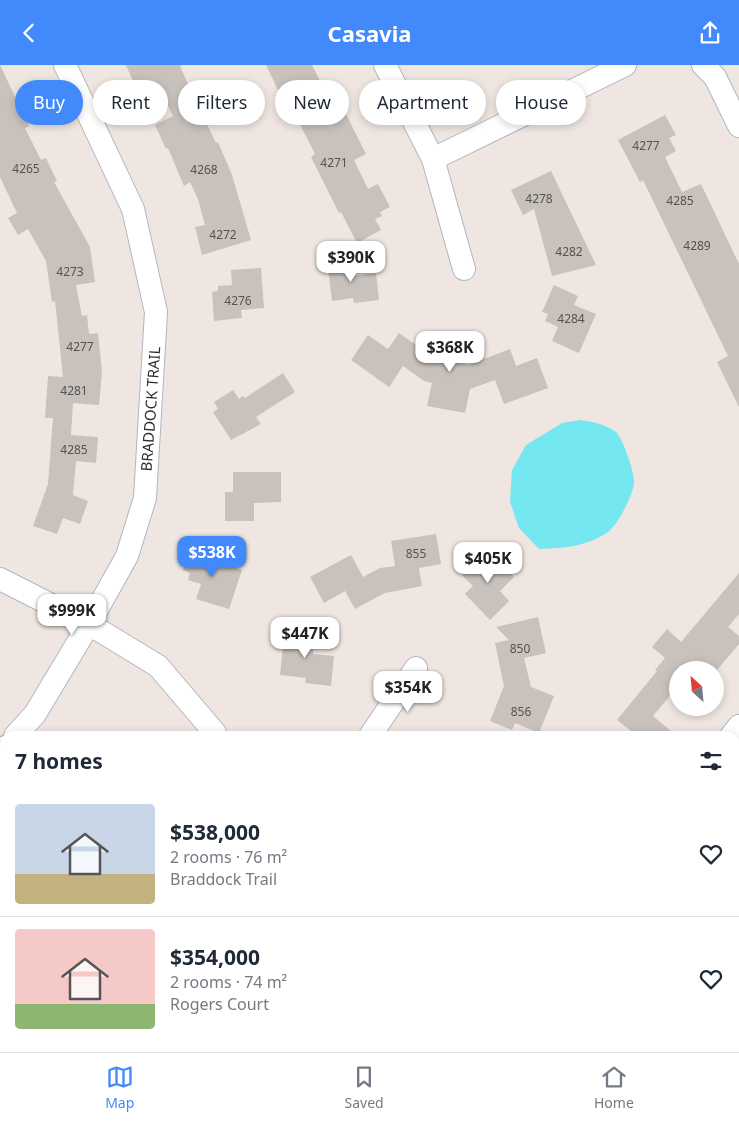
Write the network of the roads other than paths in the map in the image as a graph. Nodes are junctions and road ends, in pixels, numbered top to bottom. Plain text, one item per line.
1 (65, 65) edge
2 (386, 65) edge
3 (625, 65) edge
4 (703, 65) edge
5 (739, 126) edge
6 (432, 159) junction
7 (464, 269) dead end
8 (0, 579) edge
9 (89, 624) junction
10 (416, 668) dead end
11 (20, 731) edge
12 (213, 731) edge
13 (373, 731) edge

1 - 9 street, BRADDOCK TRAIL
2 - 6 street
3 - 6 street
4 - 5 street
6 - 7 street
8 - 9 street
9 - 11 street, BRADDOCK TRAIL
9 - 12 street
10 - 13 street

